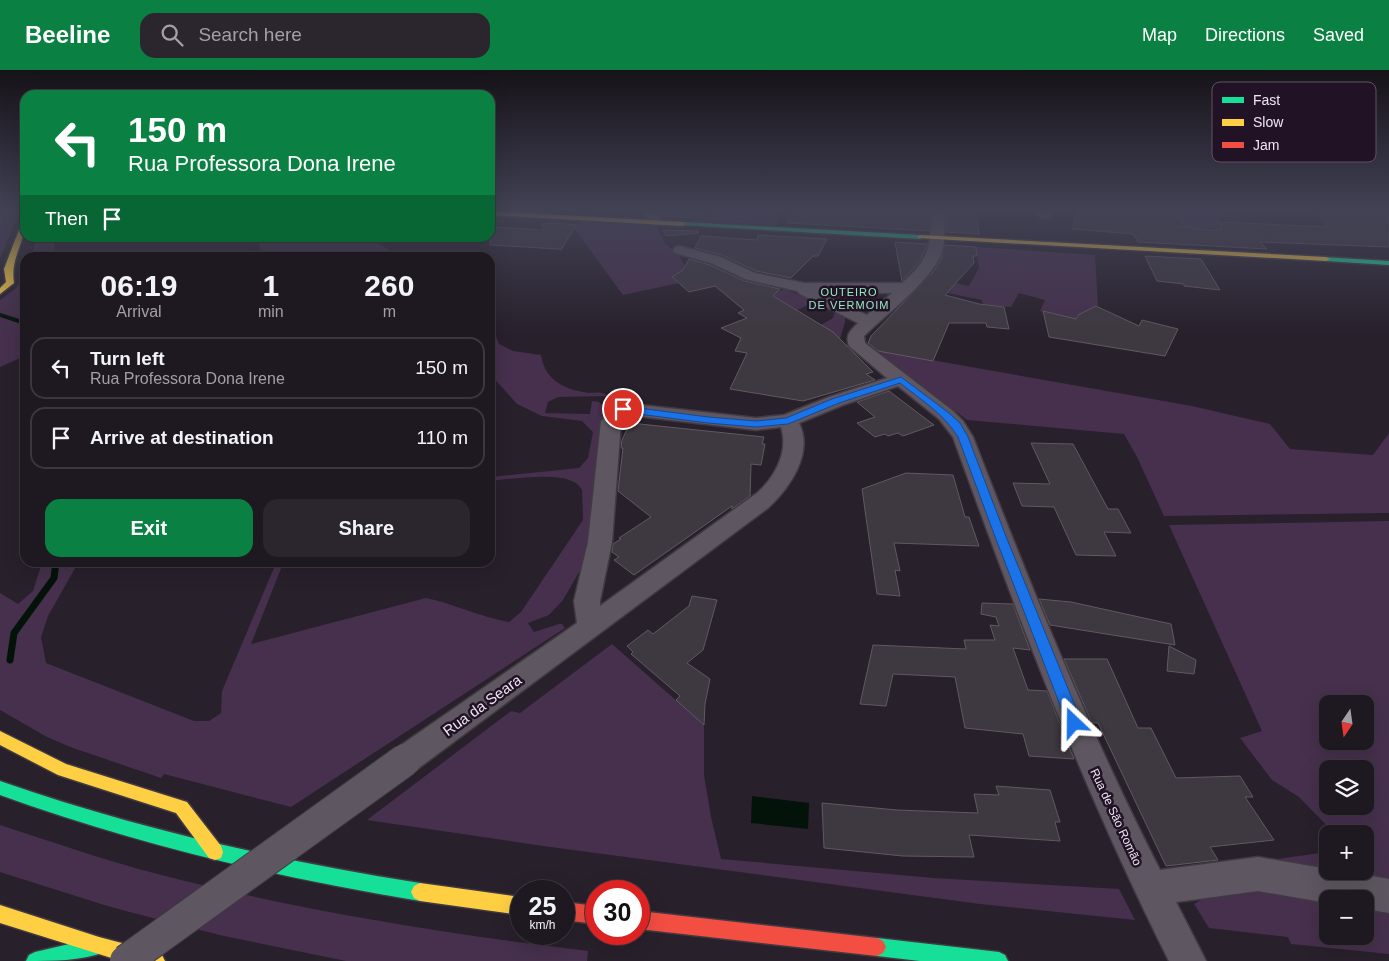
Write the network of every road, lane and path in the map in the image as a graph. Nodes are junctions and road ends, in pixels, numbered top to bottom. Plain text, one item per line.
1 (13, 251) edge
2 (682, 251) edge
3 (935, 251) edge
4 (1145, 251) edge
5 (1389, 263) edge
6 (4, 272) edge
7 (804, 288) junction
8 (906, 288) junction
9 (0, 292) edge
10 (869, 322) junction
11 (901, 380) junction
12 (788, 421) junction
13 (590, 626) junction
14 (0, 738) edge
15 (0, 788) edge
16 (215, 852) junction
17 (1389, 896) edge
18 (1158, 903) junction
19 (510, 904) edge
20 (0, 914) edge
21 (650, 921) edge
22 (112, 954) edge
23 (35, 961) edge
24 (156, 961) edge
25 (999, 961) edge
26 (1188, 961) edge

1 - 6 main road
2 - 7 street
3 - 8 street, Rua de São Romão
4 - 5 main road
6 - 9 main road
7 - 8 street
7 - 10 street
8 - 10 street, Rua de São Romão
10 - 11 street, Rua de São Romão
11 - 12 street
11 - 18 street, Rua de São Romão
12 - 13 street, Rua da Seara
12 - 13 street
13 - 22 street, Rua da Seara, bridge
14 - 16 main road
15 - 16 main road
16 - 19 main road
17 - 18 street
18 - 26 street, Rua de São Romão
20 - 22 main road
21 - 25 main road
22 - 23 main road
22 - 24 main road

